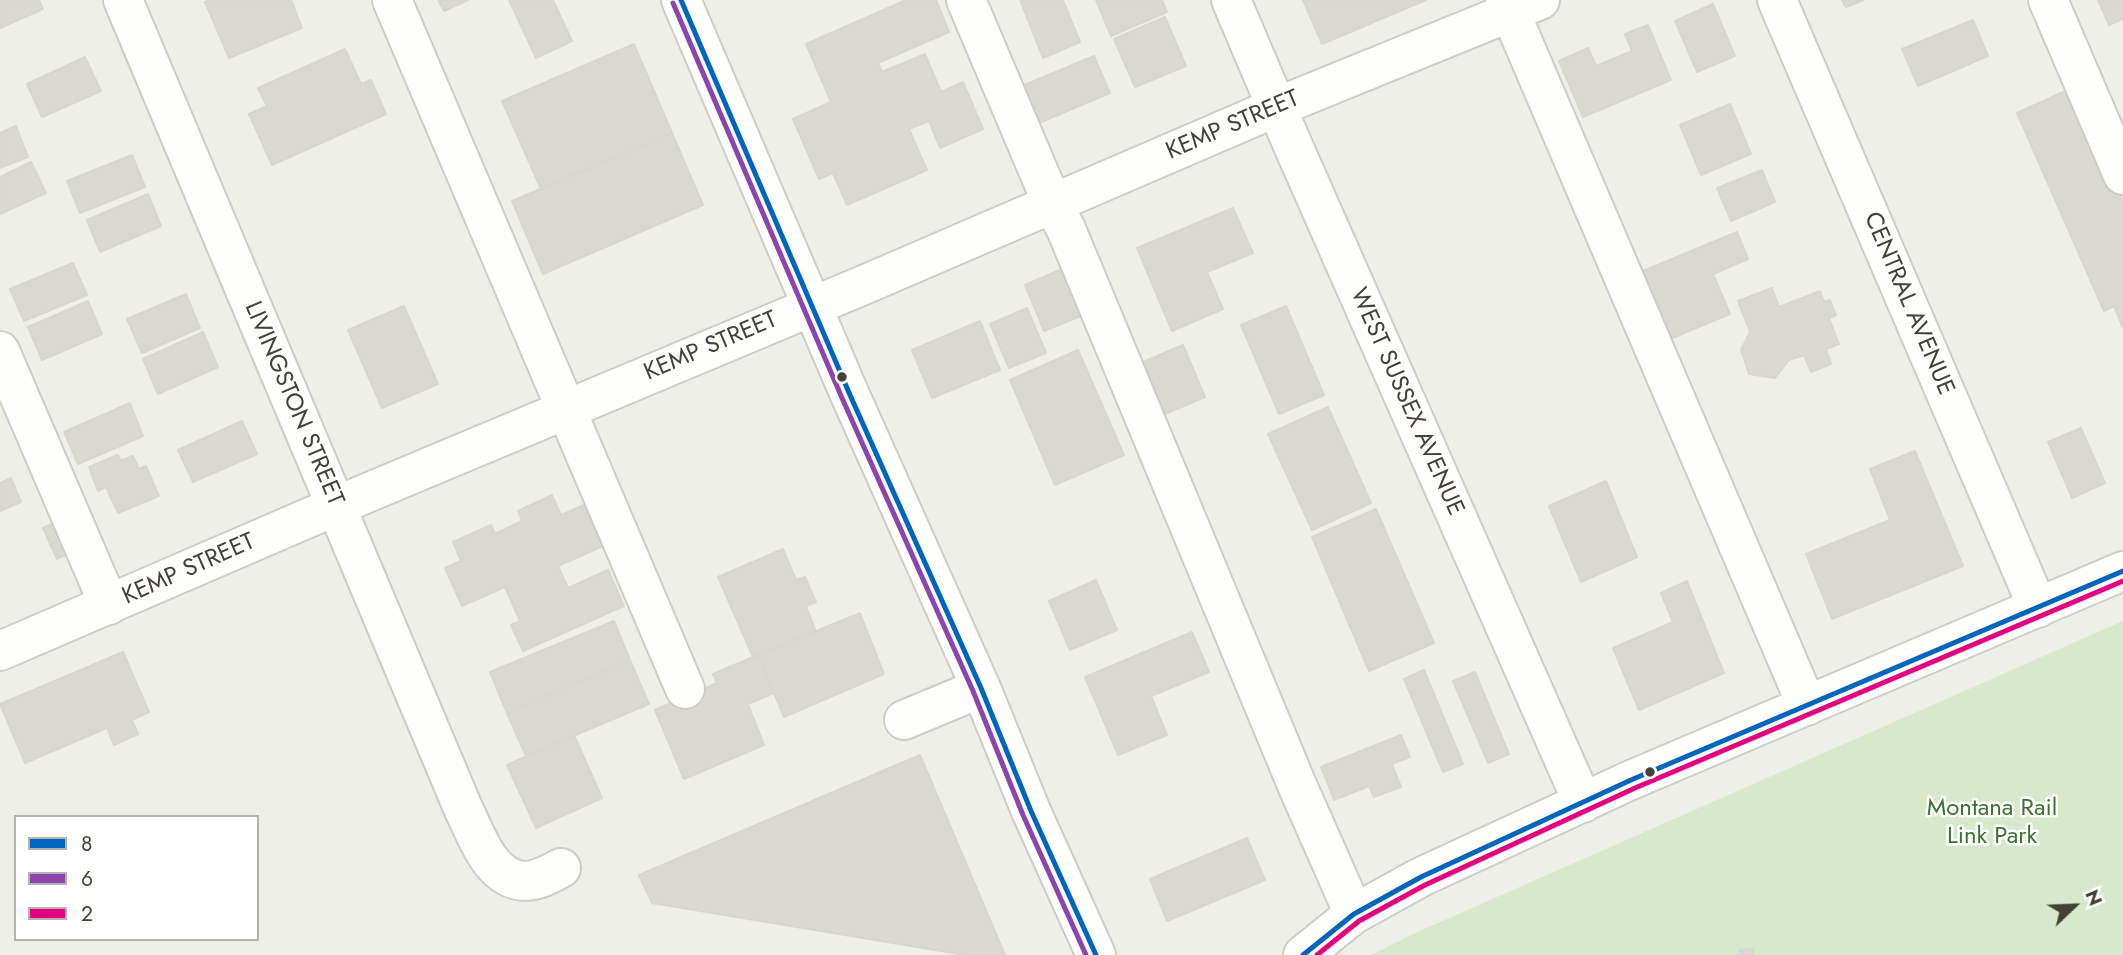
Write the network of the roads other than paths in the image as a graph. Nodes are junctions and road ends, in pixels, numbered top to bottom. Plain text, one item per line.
1 (123, 0) edge
2 (393, 0) edge
3 (681, 0) edge
4 (966, 0) edge
5 (1231, 0) edge
6 (1777, 0) edge
7 (2048, 0) edge
8 (1518, 4) edge
9 (1277, 107) junction
10 (2123, 175) edge
11 (1052, 203) junction
12 (811, 305) junction
13 (0, 351) edge
14 (566, 408) junction
15 (336, 506) junction
16 (2123, 571) edge
17 (109, 605) junction
18 (2038, 608) junction
19 (0, 652) edge
20 (981, 688) junction
21 (684, 689) dead end
22 (1807, 706) junction
23 (904, 720) dead end
24 (1583, 803) junction
25 (561, 868) dead end
26 (1354, 914) junction
27 (1096, 955) edge
28 (1303, 955) edge

1 - 15 street, LIVINGSTON STREET
2 - 14 street
3 - 12 street
4 - 11 street
5 - 9 street, WEST SUSSEX AVENUE
6 - 18 street, CENTRAL AVENUE
7 - 10 street
8 - 9 street, KEMP STREET
8 - 22 street
9 - 11 street, KEMP STREET
9 - 24 street, WEST SUSSEX AVENUE
11 - 12 street, KEMP STREET
11 - 26 street
12 - 14 street, KEMP STREET
12 - 20 street
13 - 17 street
14 - 15 street, KEMP STREET
14 - 21 street
15 - 17 street, KEMP STREET
15 - 25 street, LIVINGSTON STREET
16 - 18 street
17 - 19 street, KEMP STREET
18 - 22 street
20 - 23 street
20 - 27 street
22 - 24 street
24 - 26 street
26 - 28 street

